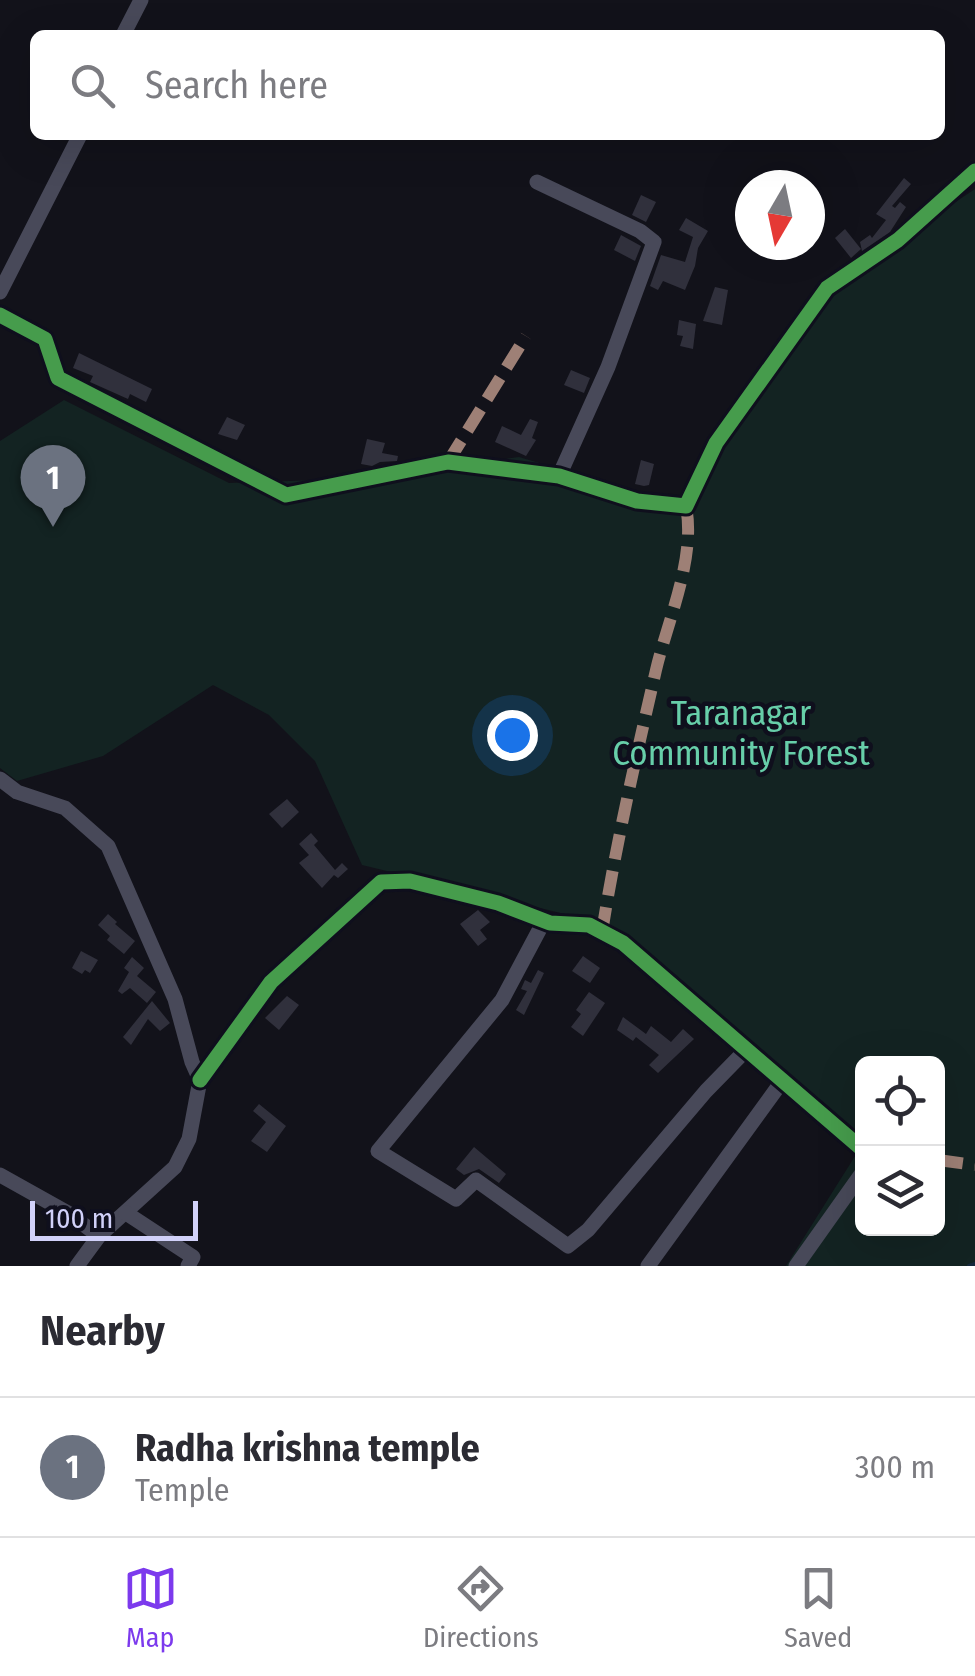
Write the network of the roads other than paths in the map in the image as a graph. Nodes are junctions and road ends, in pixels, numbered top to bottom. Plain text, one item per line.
1 (141, 0) edge
2 (125, 30) edge
3 (77, 140) edge
4 (975, 171) edge
5 (538, 182) dead end
6 (0, 292) edge
7 (0, 315) edge
8 (559, 476) junction
9 (0, 779) edge
10 (17, 792) junction
11 (0, 803) edge
12 (544, 921) junction
13 (748, 1049) junction
14 (200, 1080) junction
15 (783, 1080) junction
16 (859, 1146) edge
17 (0, 1175) edge
18 (855, 1183) edge
19 (126, 1213) junction
20 (99, 1236) junction
21 (77, 1266) edge
22 (188, 1266) edge
23 (648, 1266) edge
24 (796, 1266) edge

1 - 2 street
3 - 6 street
4 - 8 street
5 - 8 street
7 - 8 street
9 - 10 street
10 - 11 street
10 - 14 street
12 - 13 street
12 - 13 street
12 - 14 street
13 - 15 street
14 - 19 street
15 - 16 street
15 - 23 street
17 - 20 street
18 - 24 street
19 - 20 street
19 - 22 street
20 - 21 street

